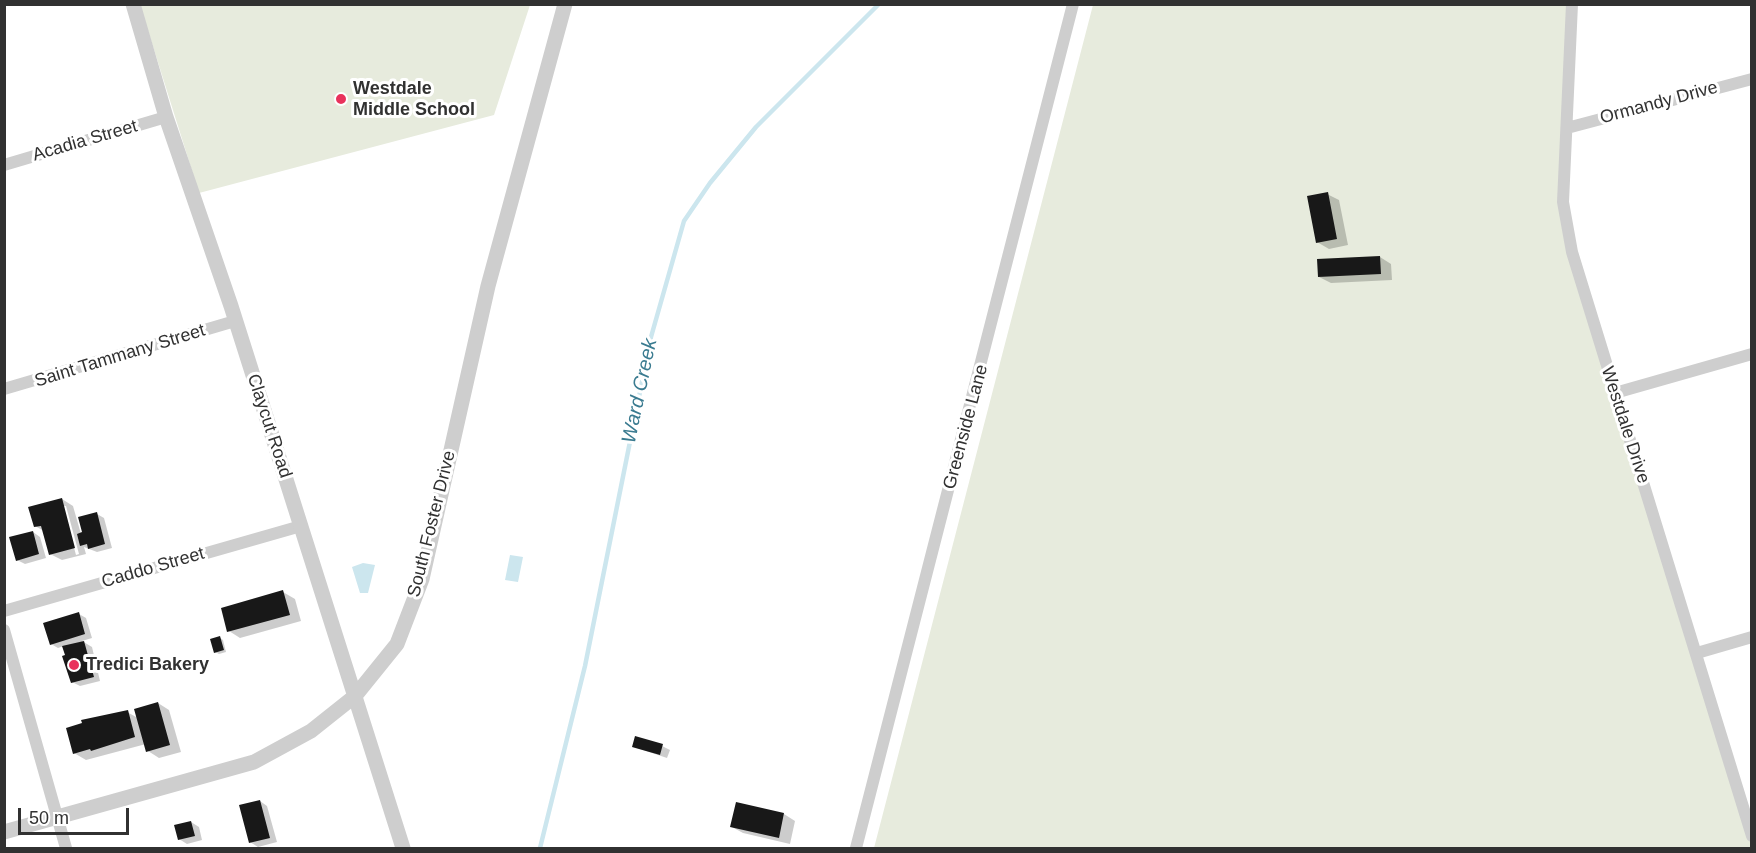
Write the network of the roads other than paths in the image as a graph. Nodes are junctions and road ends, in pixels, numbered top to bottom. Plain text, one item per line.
1 (133, 4) edge
2 (565, 4) edge
3 (1073, 4) edge
4 (1572, 4) edge
5 (1752, 79) edge
6 (166, 117) junction
7 (1567, 128) junction
8 (4, 165) edge
9 (235, 321) junction
10 (1752, 354) edge
11 (4, 389) edge
12 (1615, 393) junction
13 (301, 525) junction
14 (4, 611) edge
15 (4, 630) edge
16 (1752, 637) edge
17 (1697, 653) junction
18 (355, 696) junction
19 (57, 817) junction
20 (4, 832) edge
21 (1752, 836) edge
22 (66, 849) edge
23 (403, 849) edge
24 (856, 849) edge

1 - 6 street, Claycut Road
2 - 18 street, South Foster Drive
3 - 24 street, Greenside Lane
4 - 7 street, Westdale Drive
5 - 7 street, Ormandy Drive
6 - 8 street, Acadia Street
6 - 9 street, Claycut Road
7 - 12 street, Westdale Drive
9 - 11 street, Saint Tammany Street
9 - 13 street, Claycut Road
10 - 12 street
12 - 17 street, Westdale Drive
13 - 14 street, Caddo Street
13 - 18 street, Claycut Road
15 - 19 street
16 - 17 street
17 - 21 street, Westdale Drive
18 - 19 street, South Foster Drive
18 - 23 street, Claycut Road
19 - 20 street, South Foster Drive
19 - 22 street

